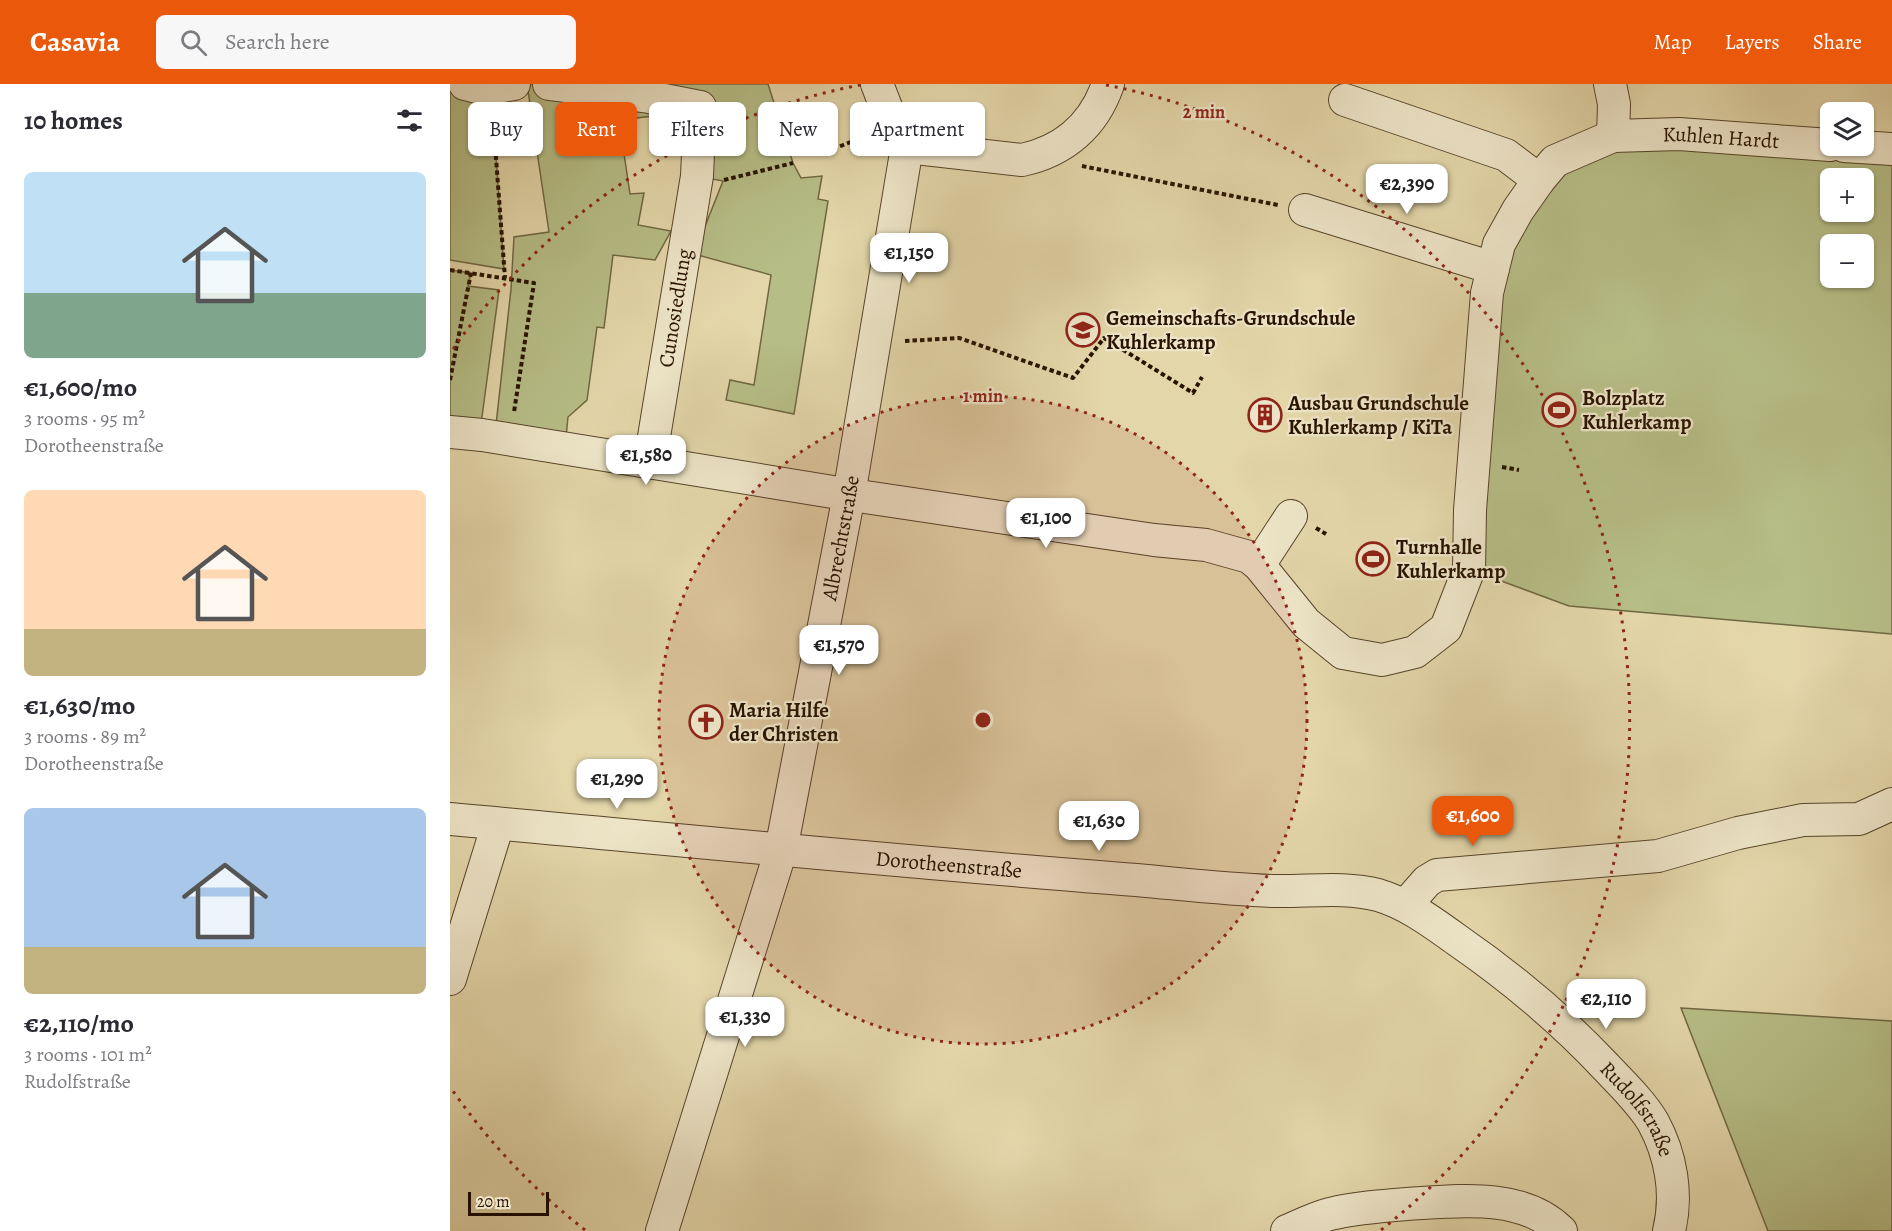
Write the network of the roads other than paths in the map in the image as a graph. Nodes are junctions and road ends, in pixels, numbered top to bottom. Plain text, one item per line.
1 (549, 84) edge
2 (878, 84) edge
3 (1108, 84) edge
4 (1610, 84) edge
5 (1344, 100) dead end
6 (886, 102) edge
7 (1613, 136) junction
8 (1820, 144) edge
9 (1874, 148) edge
10 (1892, 149) edge
11 (985, 153) edge
12 (897, 156) edge
13 (1539, 180) junction
14 (1305, 210) road end
15 (1494, 268) junction
16 (450, 432) edge
17 (650, 461) junction
18 (849, 495) junction
19 (1291, 516) dead end
20 (1259, 564) junction
21 (1892, 804) edge
22 (450, 819) edge
23 (498, 824) junction
24 (781, 850) junction
25 (1406, 905) junction
26 (450, 979) edge
27 (662, 1231) edge
28 (1287, 1231) edge
29 (1561, 1231) edge
30 (1669, 1231) edge

1 - 17 street, Cunosiedlung
2 - 6 street, Albrechtstraße
3 - 11 street
4 - 7 street
5 - 13 street
7 - 8 street, Kuhlen Hardt
7 - 13 street, Kuhlen Hardt
9 - 10 street
12 - 18 street, Albrechtstraße
13 - 15 street, Kuhlen Hardt
14 - 15 street
15 - 20 street, Kuhlen Hardt
16 - 17 street
17 - 18 street
18 - 20 street
18 - 24 street, Albrechtstraße
19 - 20 street
21 - 25 street
22 - 23 street, Dorotheenstraße
23 - 24 street, Dorotheenstraße
23 - 26 street
24 - 25 street, Dorotheenstraße
24 - 27 street, Albrechtstraße
25 - 30 street, Rudolfstraße
28 - 29 street

